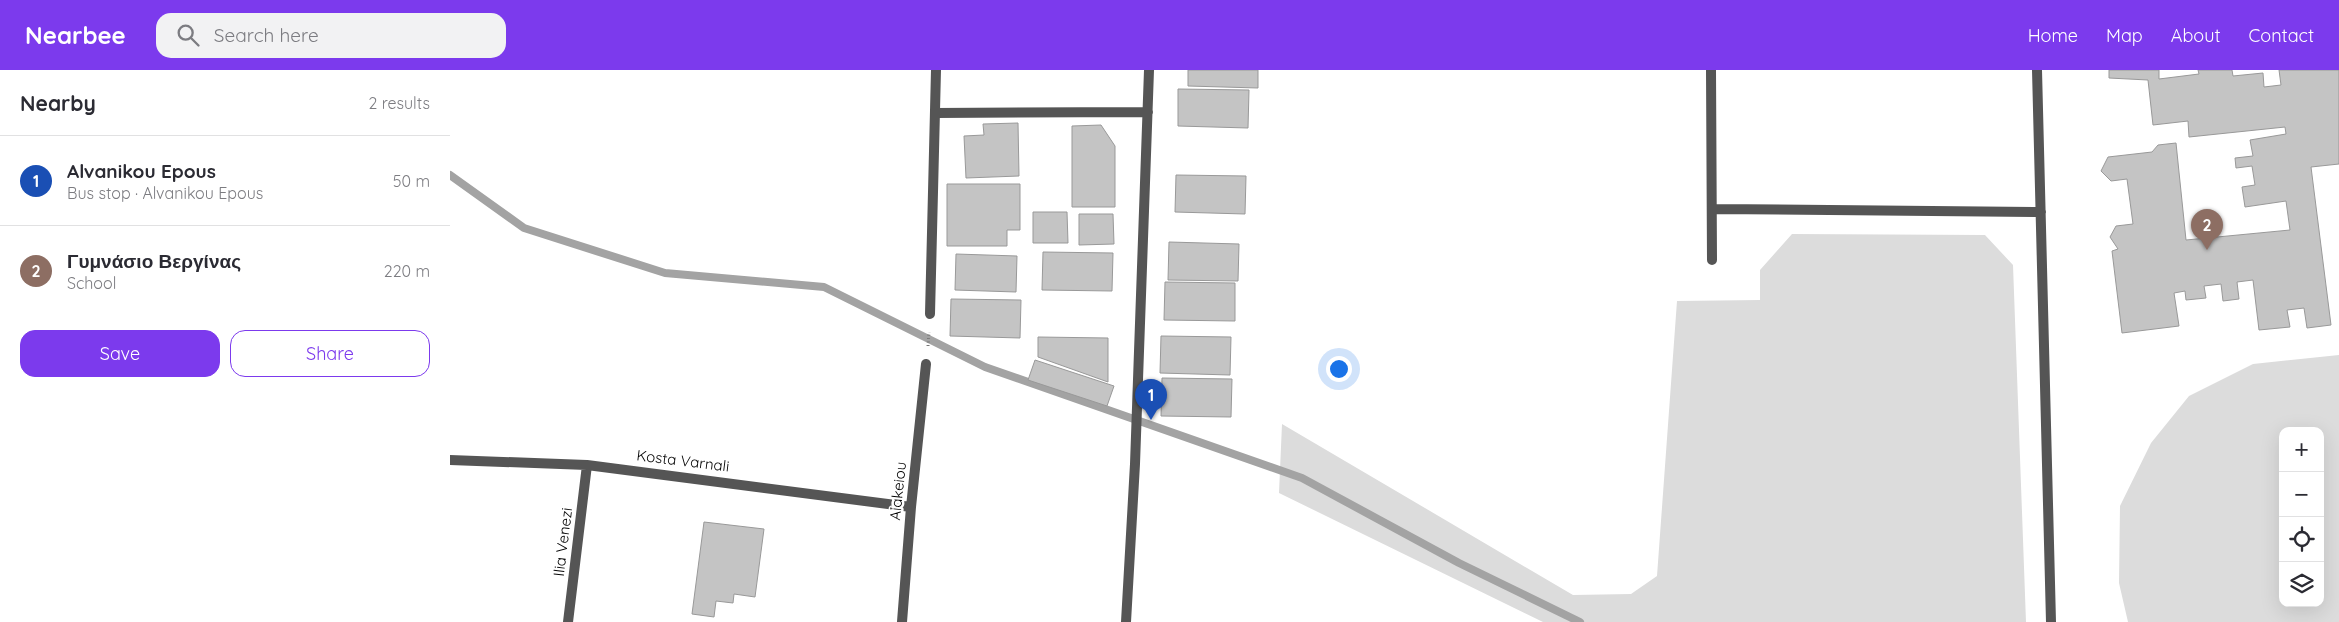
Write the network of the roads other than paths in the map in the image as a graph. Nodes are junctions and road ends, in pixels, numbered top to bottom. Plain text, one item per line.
1 (936, 70) edge
2 (1149, 70) edge
3 (1710, 70) edge
4 (2037, 70) edge
5 (1148, 112) junction
6 (935, 113) junction
7 (1712, 209) junction
8 (2041, 212) junction
9 (1712, 260) dead end
10 (930, 314) road end
11 (926, 364) road end
12 (450, 460) edge
13 (587, 465) junction
14 (911, 507) junction
15 (568, 622) edge
16 (902, 622) edge
17 (1126, 622) edge
18 (2051, 622) edge

1 - 6 street
2 - 5 street
3 - 7 street
4 - 8 street
5 - 6 street
5 - 17 street
6 - 10 street
7 - 8 street
7 - 9 street
8 - 18 street
11 - 14 street, Aiakeiou
12 - 13 street, Kosta Varnali
13 - 14 street, Kosta Varnali
13 - 15 street, Ilia Venezi
14 - 16 street, Aiakeiou

